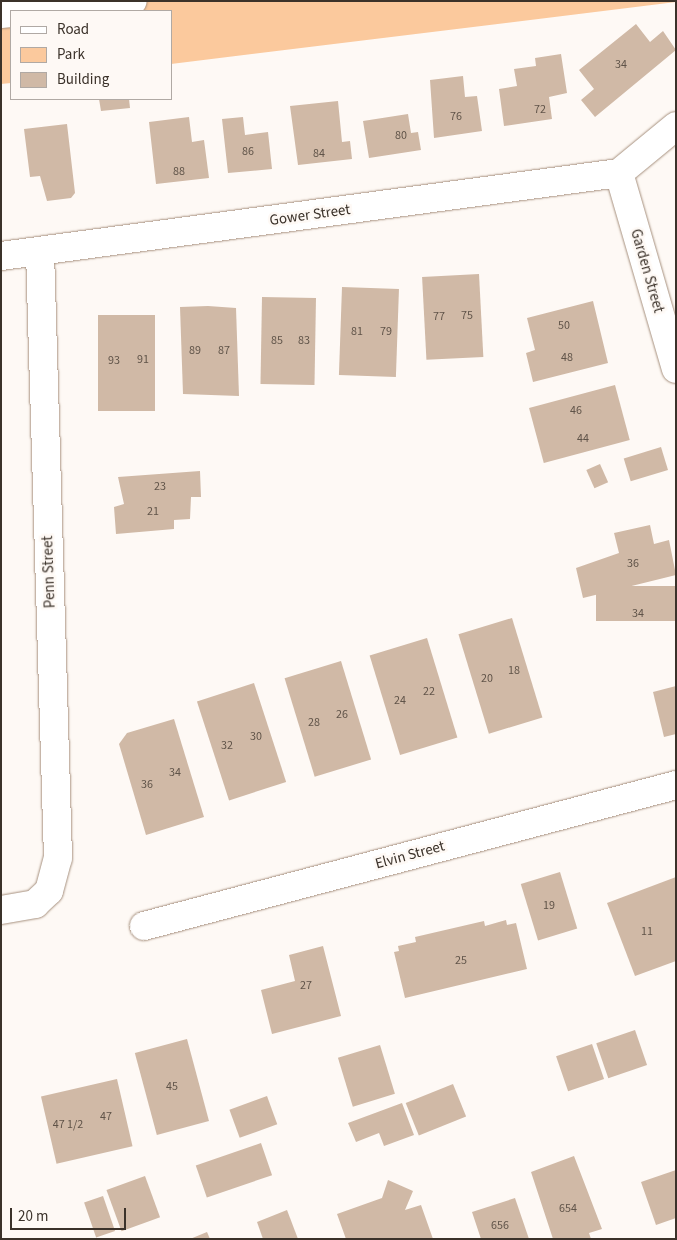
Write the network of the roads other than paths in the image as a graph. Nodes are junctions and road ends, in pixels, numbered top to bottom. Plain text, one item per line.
1 (133, 1) edge
2 (38, 10) edge
3 (676, 126) edge
4 (619, 173) junction
5 (40, 252) junction
6 (1, 256) edge
7 (676, 369) edge
8 (676, 785) edge
9 (1, 910) edge
10 (144, 926) dead end

1 - 2 street
3 - 4 street
4 - 5 street, Gower Street
4 - 7 street, Garden Street
5 - 6 street, Gower Street
5 - 9 street, Penn Street
8 - 10 street, Elvin Street

